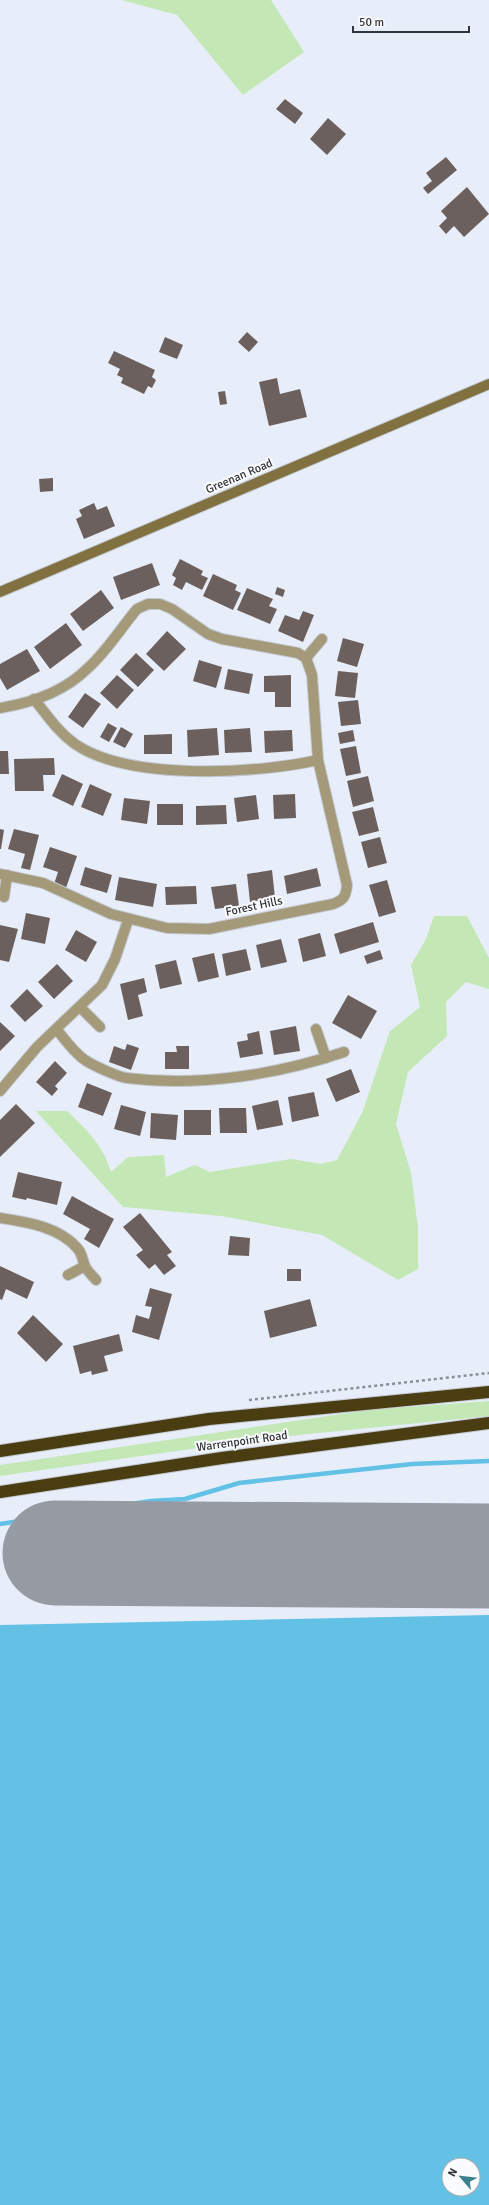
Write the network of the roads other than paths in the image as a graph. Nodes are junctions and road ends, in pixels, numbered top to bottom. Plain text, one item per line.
1 (489, 384) edge
2 (0, 592) edge
3 (322, 639) dead end
4 (306, 658) junction
5 (34, 699) junction
6 (0, 708) edge
7 (318, 760) junction
8 (4, 874) edge
9 (4, 897) dead end
10 (128, 920) junction
11 (80, 1007) junction
12 (100, 1027) dead end
13 (56, 1029) junction
14 (316, 1029) dead end
15 (344, 1052) dead end
16 (326, 1058) junction
17 (0, 1091) edge
18 (0, 1218) edge
19 (85, 1266) junction
20 (68, 1275) dead end
21 (96, 1280) dead end
22 (489, 1392) edge
23 (489, 1423) edge
24 (0, 1451) edge
25 (0, 1492) edge

1 - 2 street, Greenan Road
3 - 4 street
4 - 5 street
4 - 7 street, Forest Hills
5 - 6 street
5 - 7 street
7 - 10 street, Forest Hills
8 - 9 street
8 - 10 street
10 - 11 street
11 - 12 street
11 - 13 street
13 - 16 street
13 - 17 street
14 - 16 street
15 - 16 street
18 - 19 street
19 - 20 street
19 - 21 street
22 - 24 highway, Warrenpoint Road
23 - 25 highway, Warrenpoint Road

